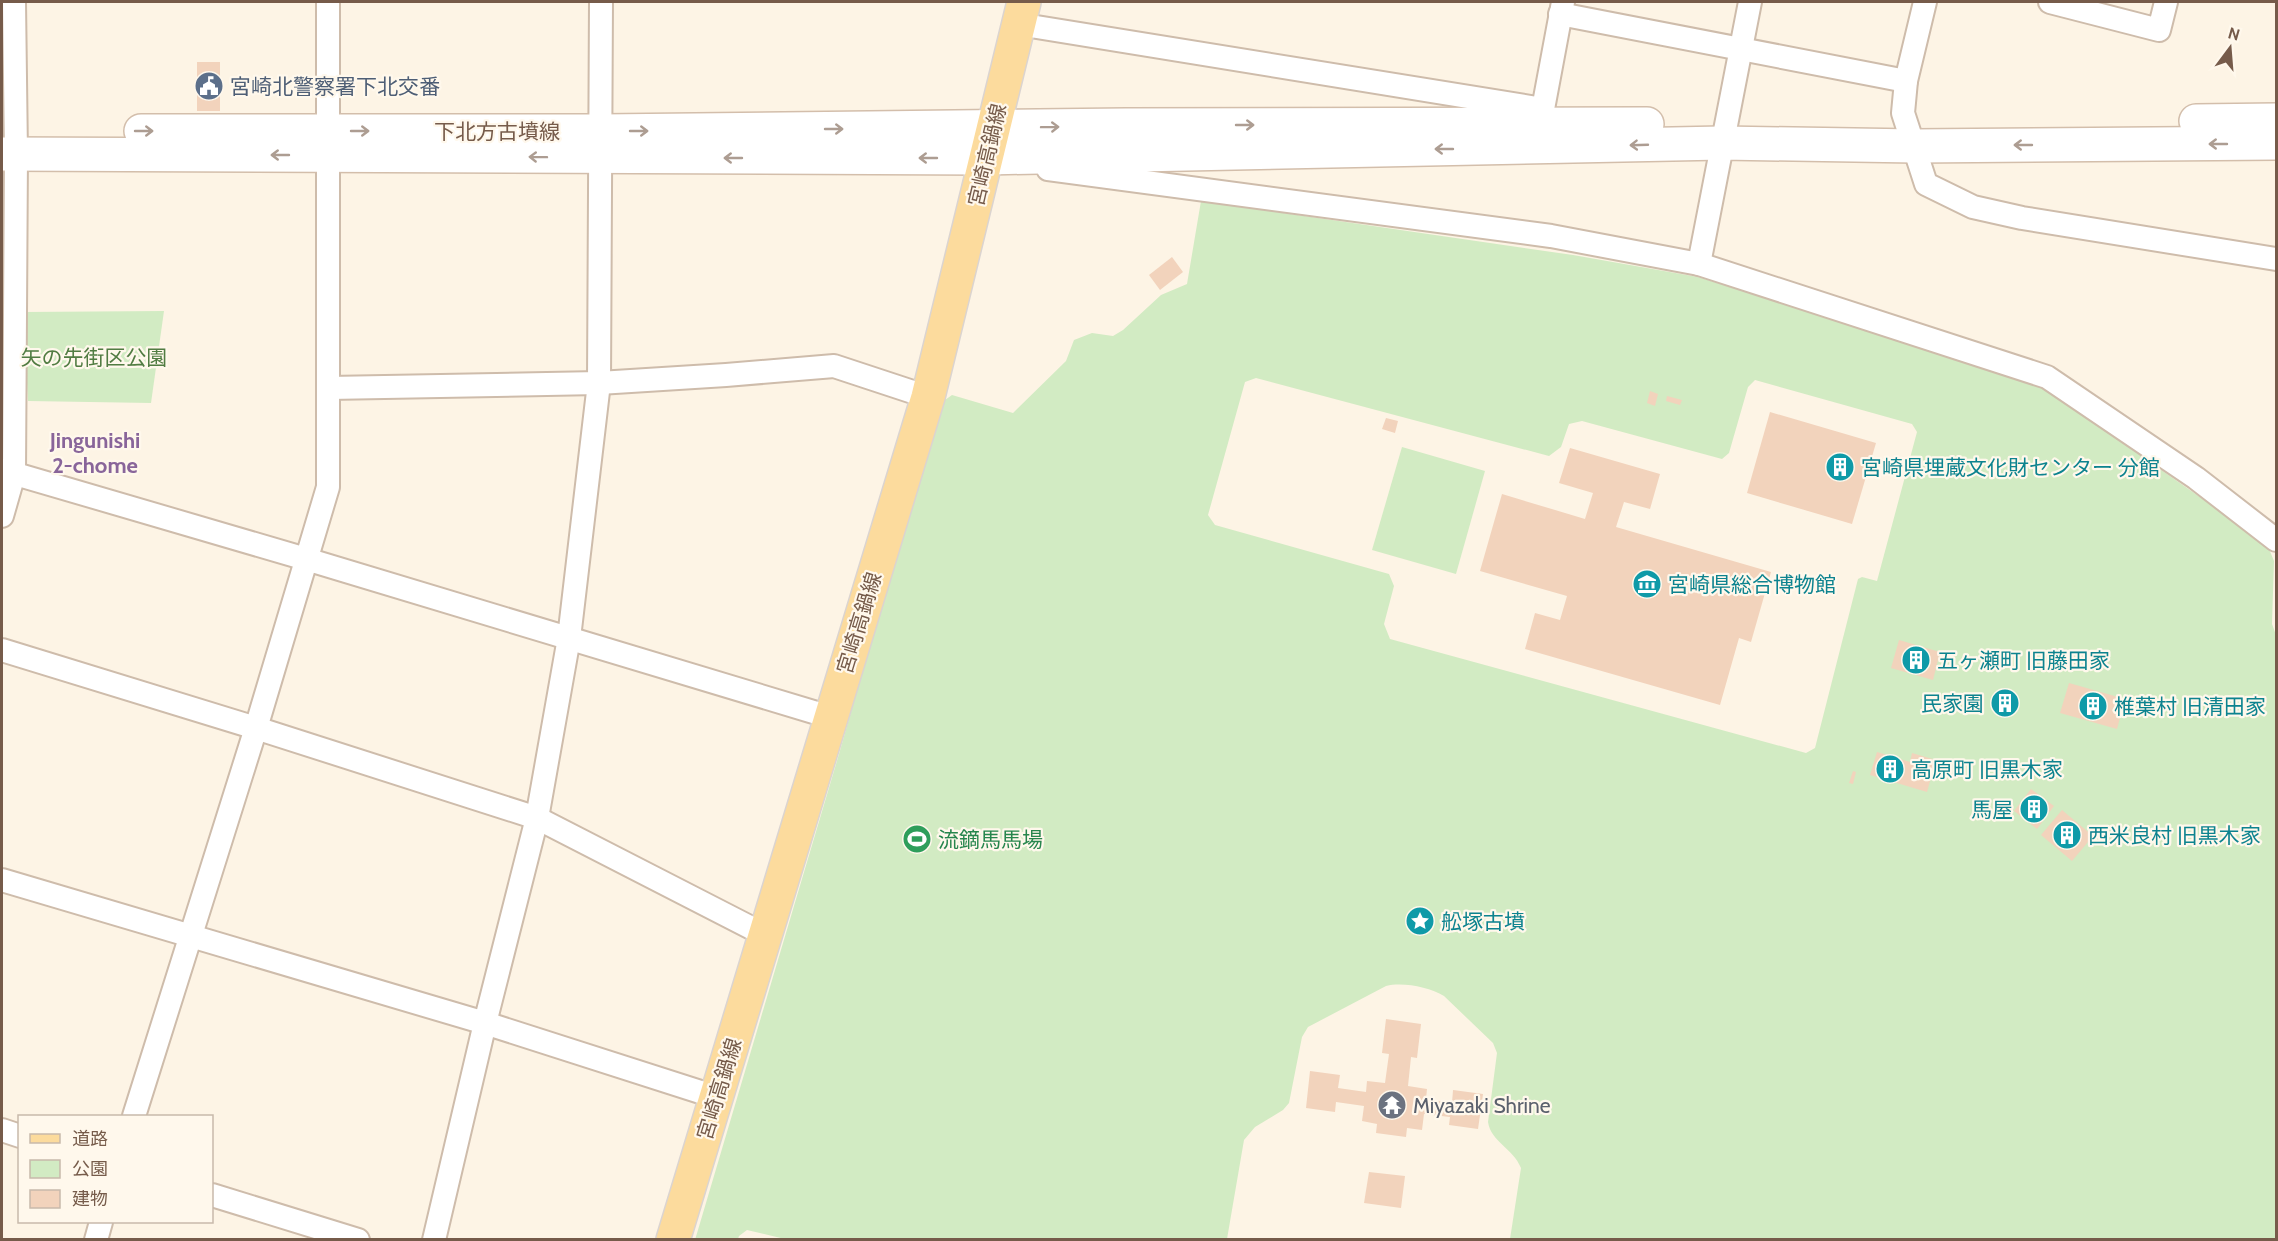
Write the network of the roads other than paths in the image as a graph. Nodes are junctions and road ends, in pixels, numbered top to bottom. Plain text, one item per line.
1 (14, 2) edge
2 (328, 2) edge
3 (601, 2) edge
4 (1750, 2) edge
5 (1925, 2) edge
6 (2050, 2) edge
7 (2166, 2) edge
8 (1562, 8) edge
9 (1021, 13) edge
10 (1741, 49) junction
11 (1906, 81) junction
12 (1545, 116) junction
13 (2277, 120) edge
14 (1724, 134) junction
15 (1911, 135) junction
16 (9, 142) edge
17 (328, 143) junction
18 (989, 143) junction
19 (2277, 143) edge
20 (601, 144) junction
21 (2277, 259) edge
22 (1699, 264) junction
23 (599, 383) junction
24 (329, 388) junction
25 (928, 397) junction
26 (8, 472) edge
27 (2, 516) edge
28 (2277, 540) edge
29 (306, 559) junction
30 (569, 638) junction
31 (2, 650) edge
32 (830, 717) junction
33 (256, 728) junction
34 (537, 818) junction
35 (2, 880) edge
36 (765, 935) junction
37 (190, 936) junction
38 (485, 1023) junction
39 (716, 1097) junction
40 (134, 1115) edge
41 (2, 1130) edge
42 (18, 1135) edge
43 (213, 1195) edge
44 (100, 1223) edge
45 (96, 1239) edge
46 (358, 1239) edge
47 (434, 1239) edge
48 (673, 1239) edge

1 - 16 street
2 - 17 street
3 - 20 street
4 - 10 street
5 - 11 street
6 - 7 street
8 - 10 street
8 - 12 street
9 - 12 street
9 - 18 main road, 宮崎高鍋線
10 - 11 street
10 - 14 street
11 - 15 street
12 - 14 street
18 -> 12 street
13 - 15 street
14 - 15 street
14 -> 18 street
14 - 22 street
19 -> 15 street
15 - 21 street
16 - 17 street, 下北方古墳線
16 - 26 street
17 - 20 street, 下北方古墳線
17 - 24 street
18 - 20 street, 下北方古墳線
18 - 22 street
18 - 25 main road, 宮崎高鍋線
20 - 23 street
22 - 28 street
23 - 24 street
23 - 25 street
23 - 30 street
24 - 29 street
25 - 32 main road, 宮崎高鍋線
26 - 27 street
26 - 29 street
29 - 30 street
29 - 33 street
30 - 32 street
30 - 34 street
31 - 33 street
32 - 36 main road, 宮崎高鍋線
33 - 34 street
33 - 37 street
34 - 36 street
34 - 38 street
35 - 37 street
36 - 39 main road, 宮崎高鍋線
37 - 38 street
37 - 40 street
38 - 39 street
38 - 47 street
39 - 48 main road, 宮崎高鍋線
41 - 42 street
43 - 46 street
44 - 45 street

